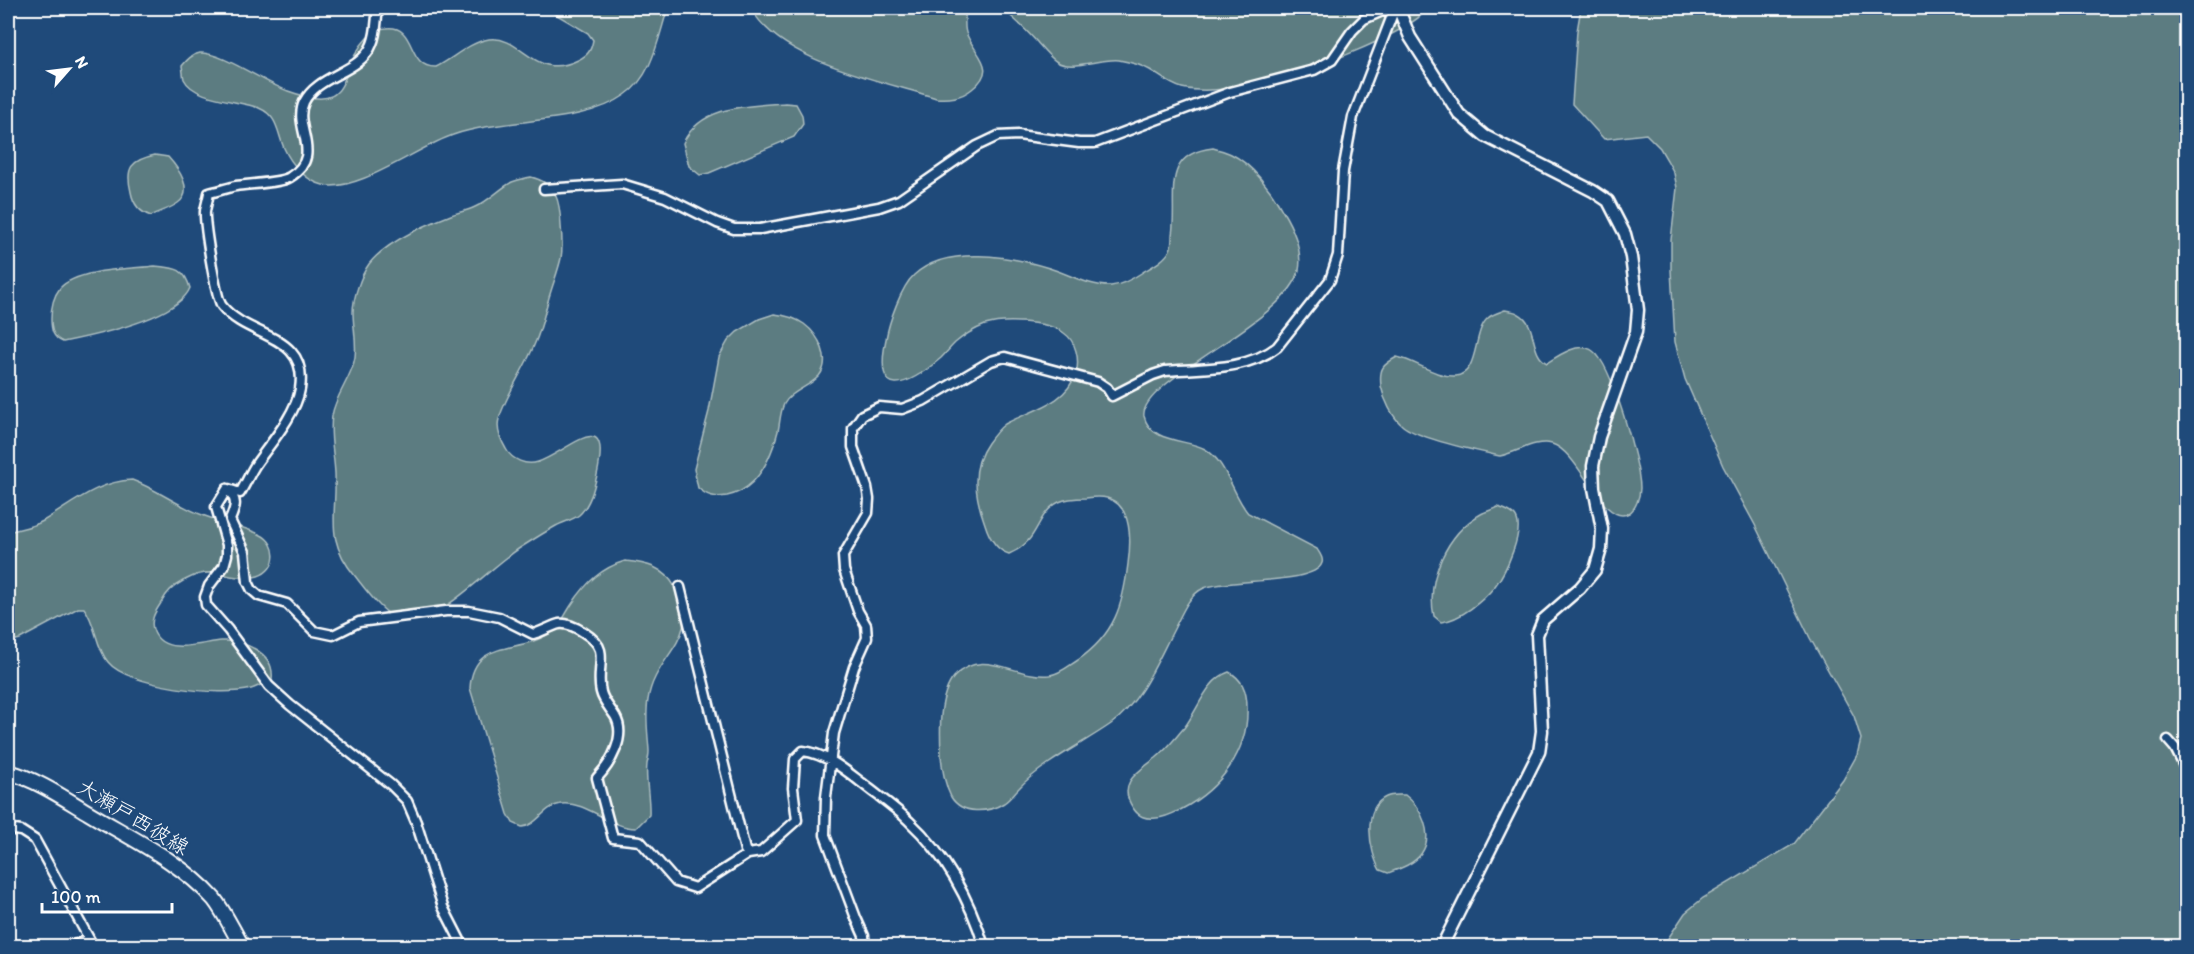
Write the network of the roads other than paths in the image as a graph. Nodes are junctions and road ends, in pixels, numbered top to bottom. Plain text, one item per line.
1 (378, 8) edge
2 (1389, 8) edge
3 (1397, 8) edge
4 (544, 189) dead end
5 (227, 489) junction
6 (680, 587) dead end
7 (2168, 740) dead end
8 (832, 762) junction
9 (2187, 770) edge
10 (8, 772) edge
11 (8, 829) edge
12 (748, 855) junction
13 (91, 943) edge
14 (73, 946) edge
15 (242, 946) edge
16 (463, 946) edge
17 (865, 946) edge
18 (984, 946) edge
19 (1442, 946) edge

1 - 5 street
2 - 4 street
3 - 8 street
3 - 19 street
5 - 12 street
5 - 16 street
6 - 12 street
7 - 9 street
8 - 12 street
8 - 17 street
8 - 18 street
10 - 15 main road, 大瀬戸西彼線
11 - 13 street
13 - 14 street

